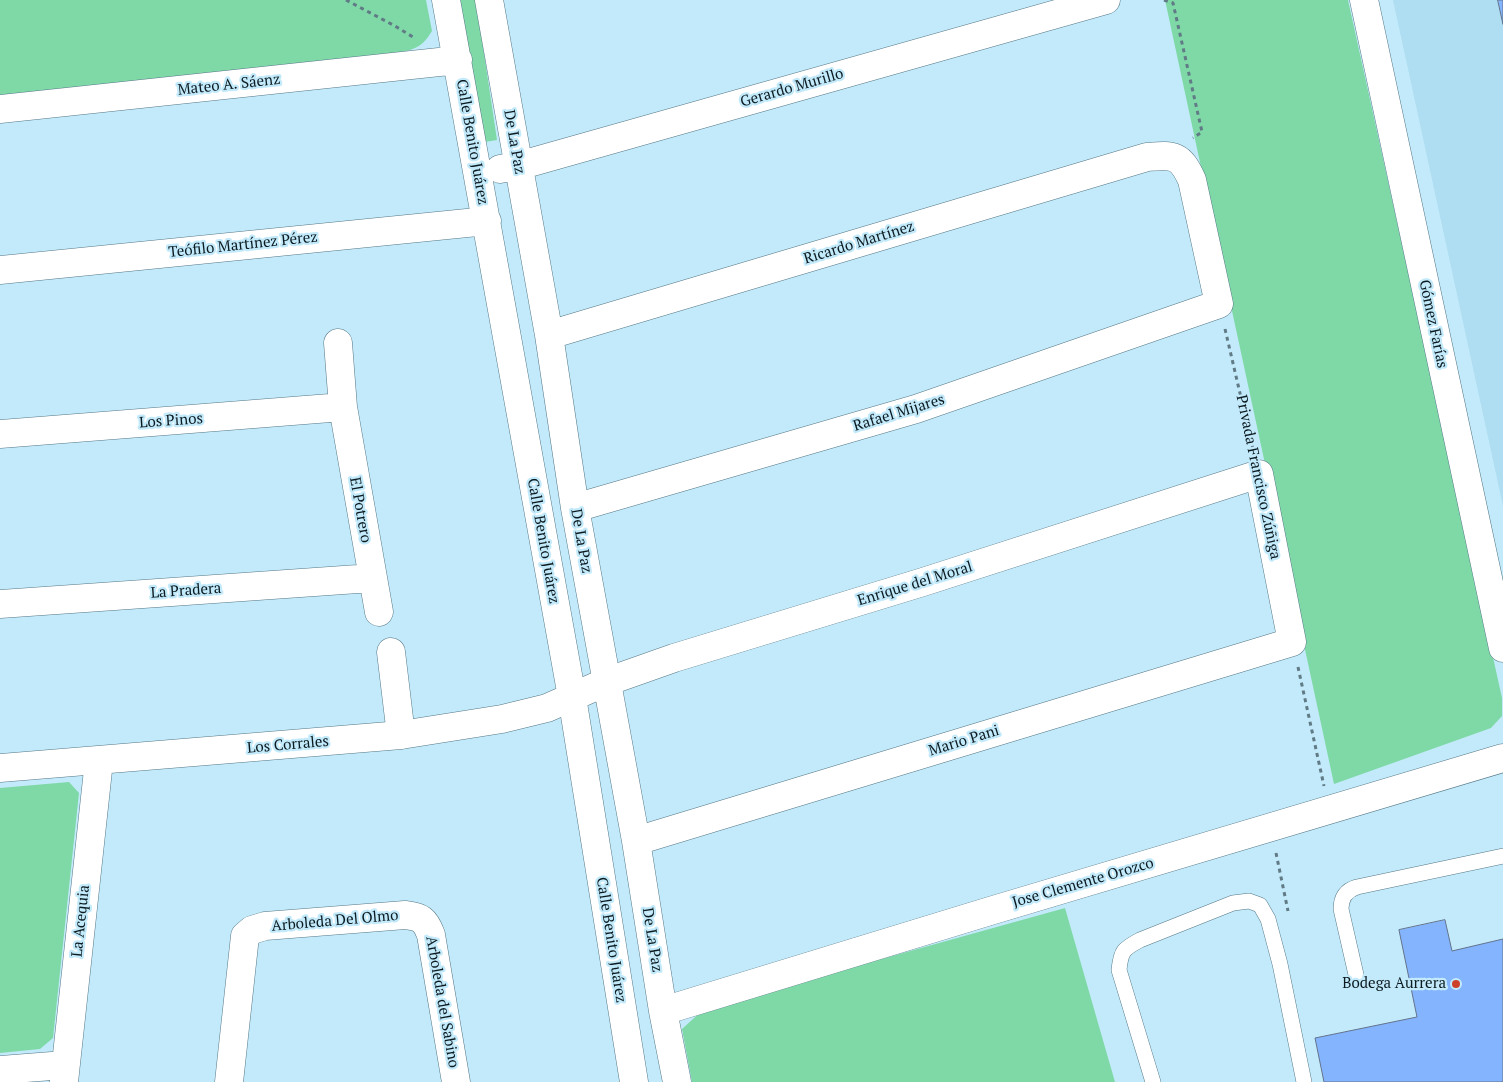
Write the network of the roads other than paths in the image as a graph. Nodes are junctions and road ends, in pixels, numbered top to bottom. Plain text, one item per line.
1 (446, 0) edge
2 (490, 0) edge
3 (1106, 0) edge
4 (1364, 0) edge
5 (458, 60) junction
6 (0, 109) edge
7 (518, 166) junction
8 (478, 174) junction
9 (486, 221) junction
10 (0, 270) edge
11 (1220, 304) joint
12 (549, 335) junction
13 (338, 343) dead end
14 (343, 408) junction
15 (0, 434) edge
16 (1259, 474) joint
17 (575, 508) junction
18 (372, 578) junction
19 (0, 604) edge
20 (379, 612) dead end
21 (1292, 642) joint
22 (1503, 648) edge
23 (390, 652) dead end
24 (606, 682) junction
25 (572, 697) junction
26 (402, 735) junction
27 (1503, 758) edge
28 (99, 761) junction
29 (0, 768) edge
30 (636, 842) junction
31 (1503, 856) edge
32 (426, 923) joint
33 (1357, 979) dead end
34 (664, 1011) junction
35 (0, 1070) edge
36 (64, 1074) edge
37 (229, 1082) edge
38 (451, 1082) edge
39 (456, 1082) edge
40 (634, 1082) edge
41 (677, 1082) edge
42 (1153, 1082) edge
43 (1304, 1082) edge

1 - 5 street, Calle Benito Juárez
2 - 7 street, De La Paz
3 - 7 street, Gerardo Murillo
4 - 22 street, Gómez Farías
5 - 6 street, Mateo A. Sáenz
5 - 8 street, Calle Benito Juárez
7 - 8 street, Gerardo Murillo
7 - 12 street, De La Paz
8 - 9 street, Calle Benito Juárez
9 - 10 street, Teófilo Martínez Pérez
9 - 25 street, Calle Benito Juárez
11 - 12 street, Ricardo Martínez
11 - 17 street, Rafael Mijares
12 - 17 street, De La Paz
13 - 14 street, El Potrero
14 - 15 street, Los Pinos
14 - 18 street, El Potrero
16 - 21 street, Privada Francisco Zúñiga
16 - 24 street, Enrique del Moral
17 - 24 street, De La Paz
18 - 19 street, La Pradera
18 - 20 street, El Potrero
21 - 30 street, Mario Pani
23 - 26 street
24 - 25 street, Enrique del Moral
24 - 30 street, De La Paz
25 - 26 street, Los Corrales
25 - 40 street, Calle Benito Juárez
26 - 28 street, Los Corrales
27 - 34 street, Jose Clemente Orozco
28 - 29 street, Los Corrales
28 - 36 street, La Acequia
30 - 34 street, De La Paz
31 - 33 lane
32 - 37 street, Arboleda Del Olmo
32 - 39 street, Arboleda del Sabino
34 - 41 street, De La Paz
35 - 36 street
38 - 39 street
42 - 43 lane

